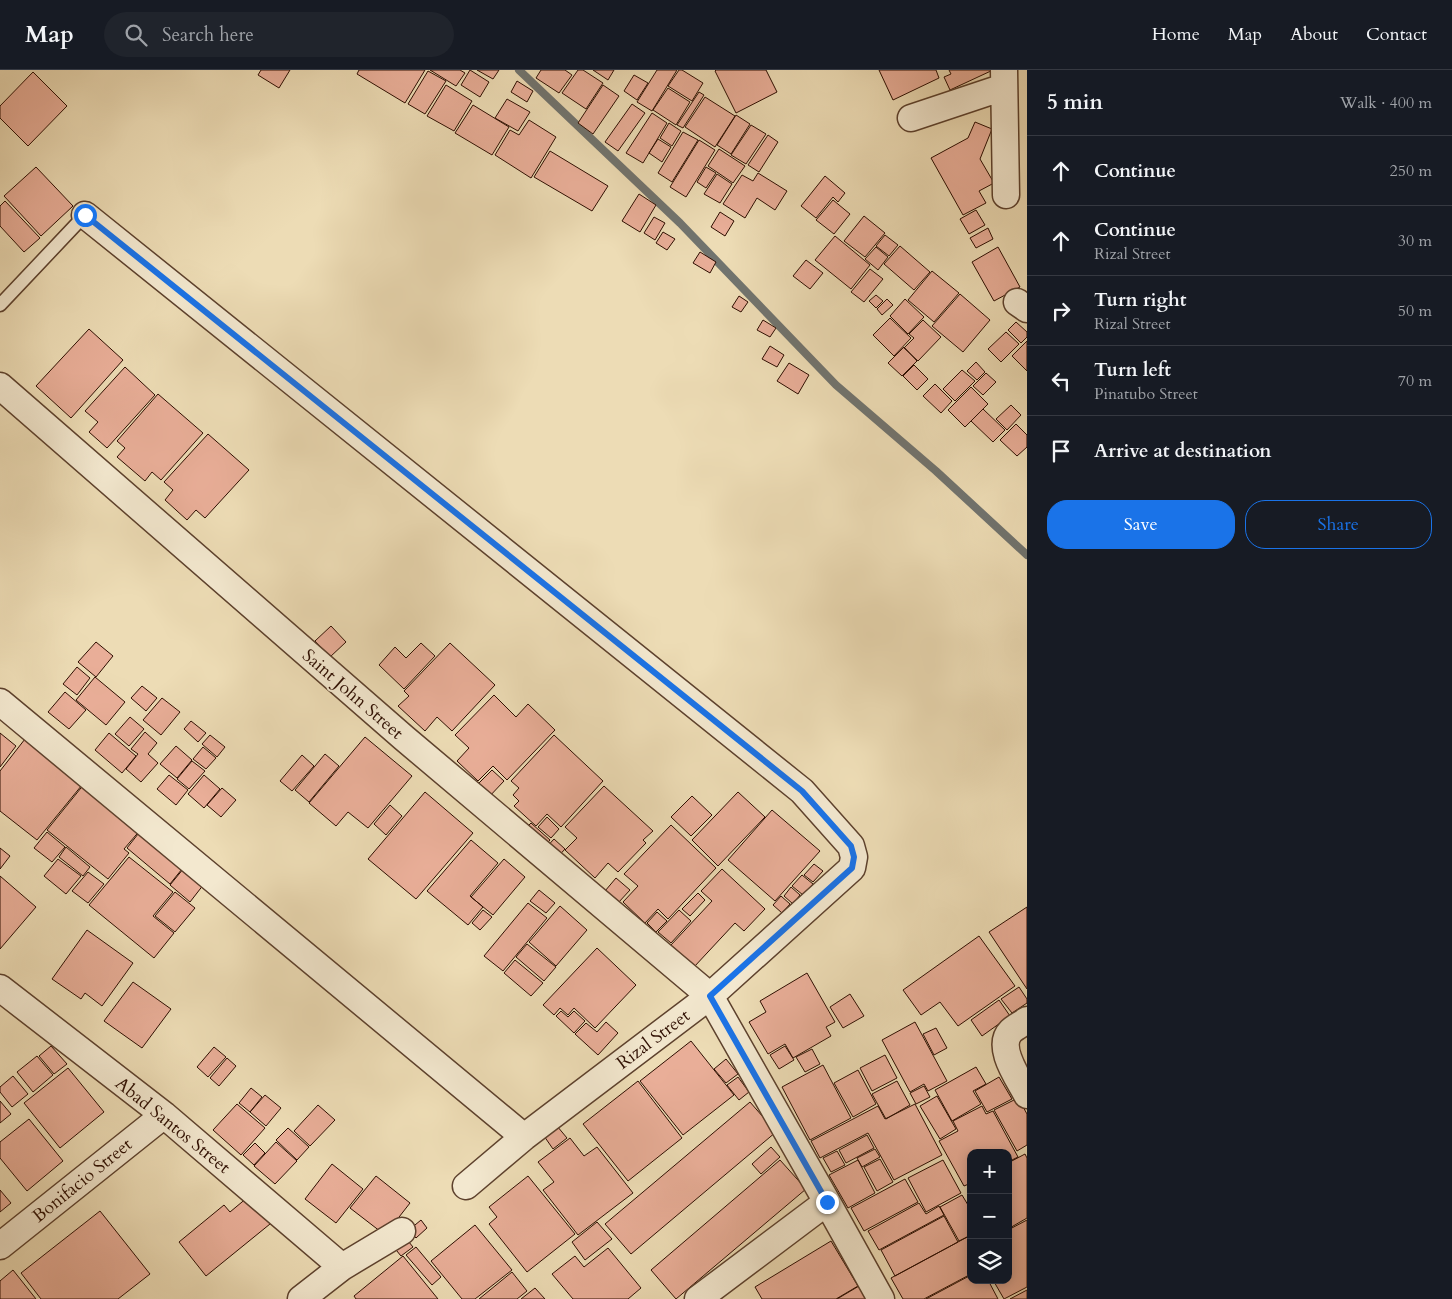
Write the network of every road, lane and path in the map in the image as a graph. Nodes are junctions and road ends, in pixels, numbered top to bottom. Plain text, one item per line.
1 (1004, 78) edge
2 (912, 118) dead end
3 (1006, 195) dead end
4 (85, 215) joint
5 (0, 305) edge
6 (0, 386) edge
7 (0, 702) edge
8 (0, 988) edge
9 (710, 996) junction
10 (1018, 1026) edge
11 (1027, 1095) edge
12 (164, 1115) junction
13 (524, 1137) junction
14 (466, 1186) dead end
15 (827, 1202) junction
16 (402, 1231) dead end
17 (0, 1246) edge
18 (342, 1267) junction
19 (301, 1299) edge
20 (698, 1299) edge
21 (881, 1299) edge

1 - 2 street
1 - 3 street
4 - 5 lane
4 - 9 street, Rizal Street
6 - 9 street, Saint John Street
7 - 13 street
8 - 12 street, Abad Santos Street
9 - 13 street, Rizal Street
9 - 15 street
10 - 11 street
12 - 17 street, Bonifacio Street
12 - 18 street, Abad Santos Street
13 - 14 street, Rizal Street
15 - 20 street
15 - 21 street
16 - 18 street
18 - 19 street

